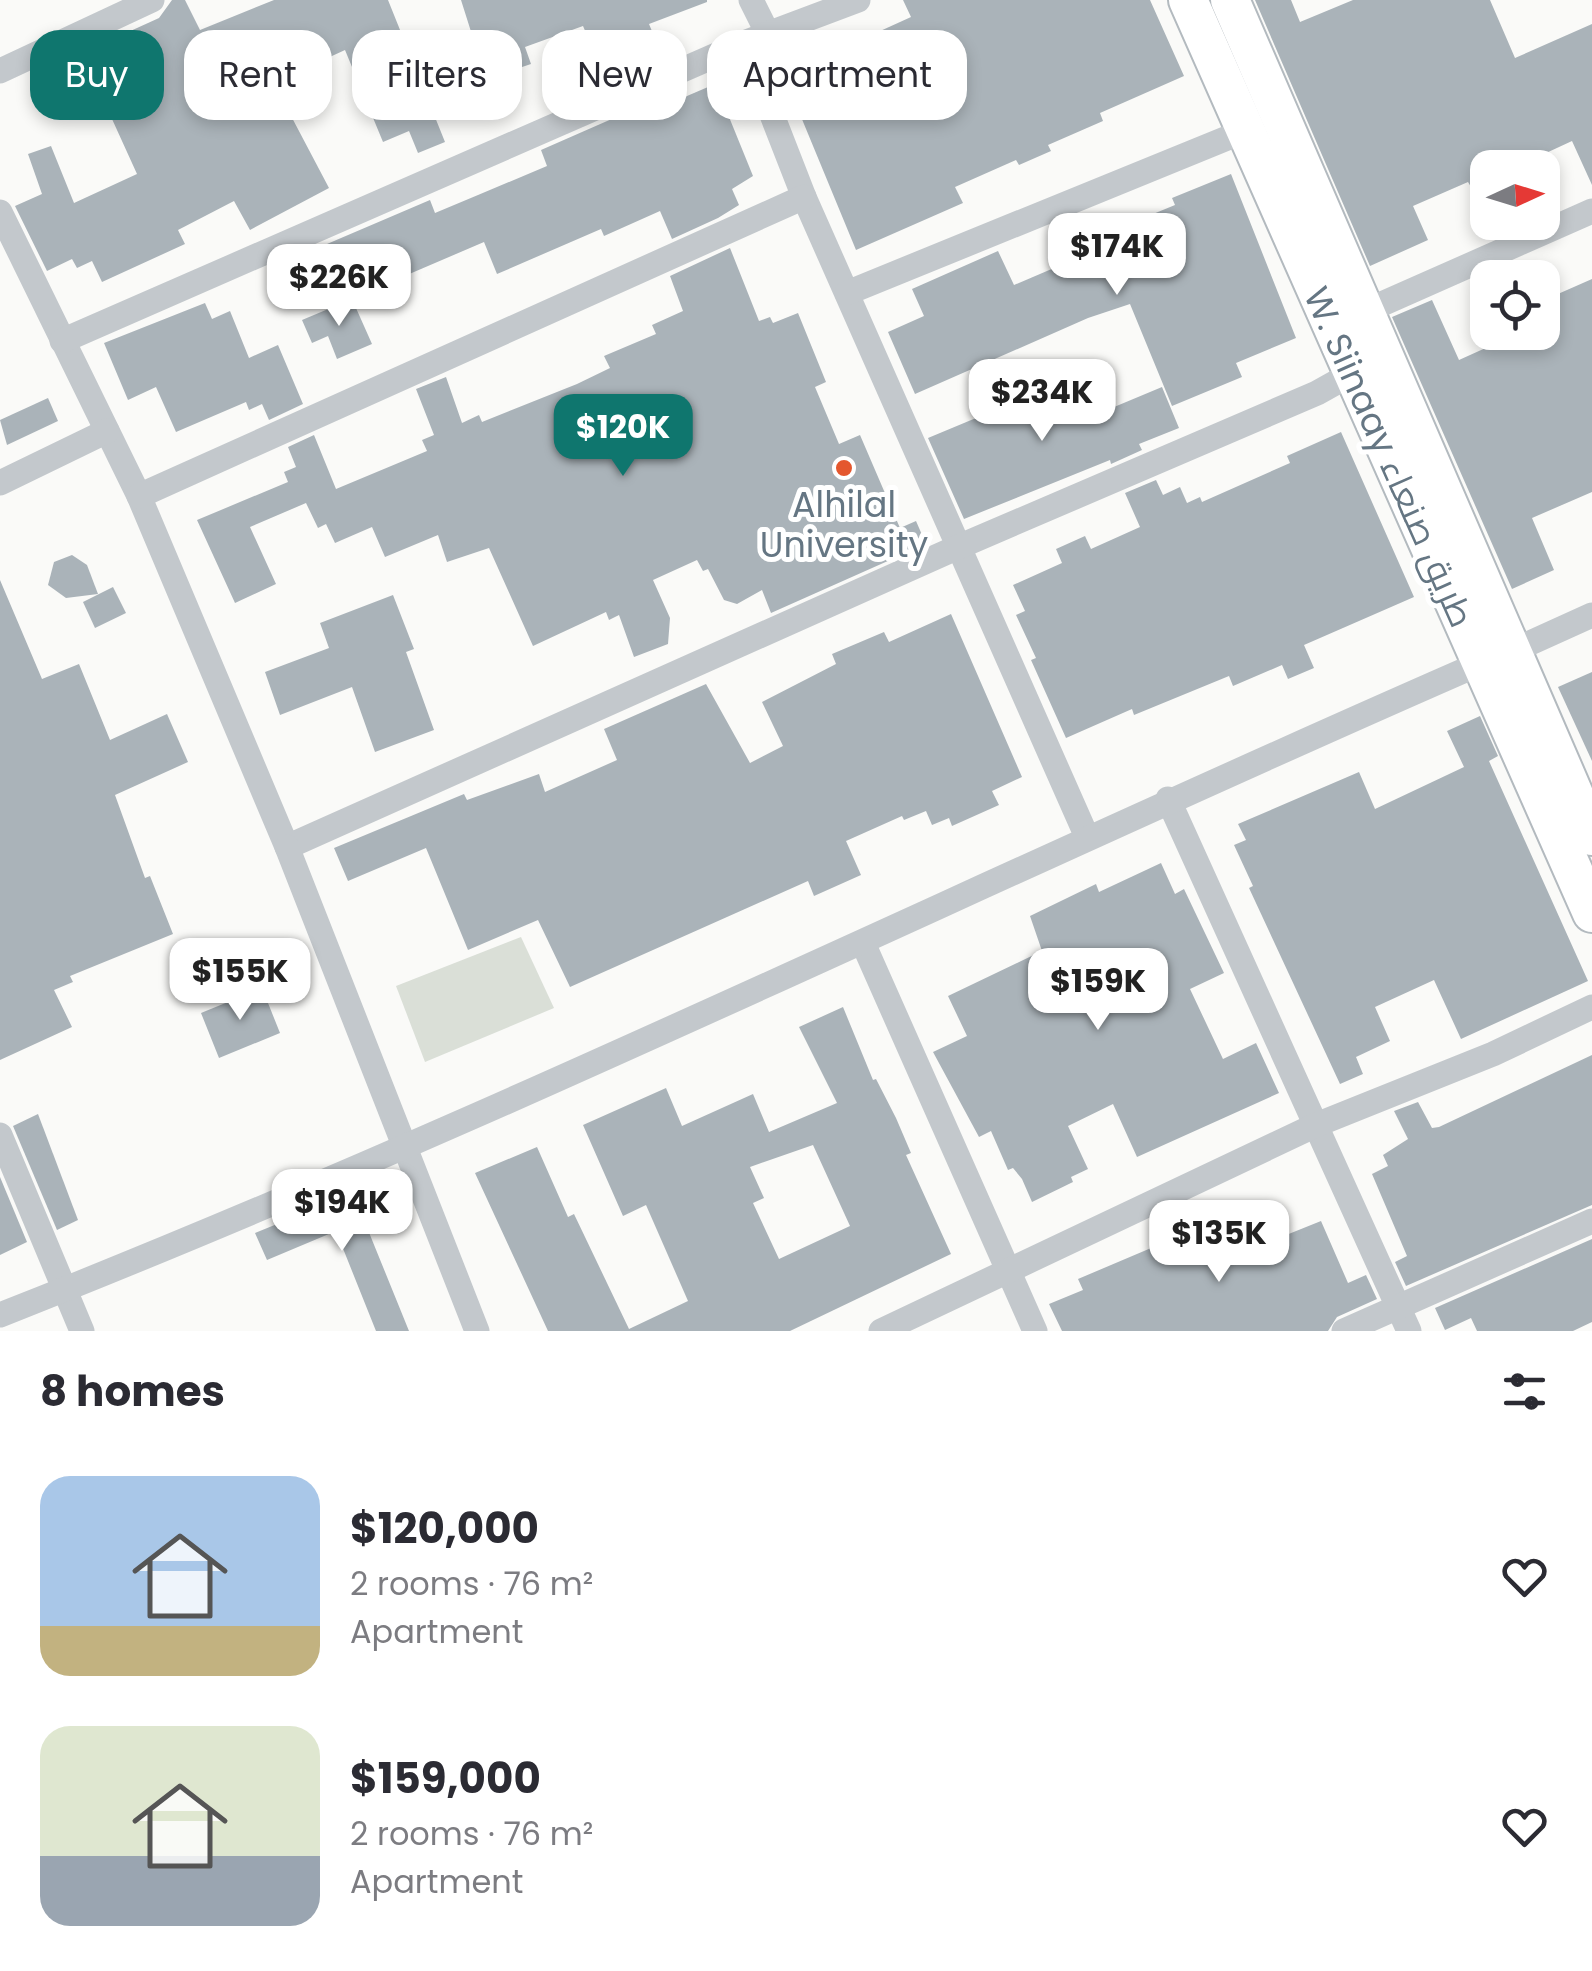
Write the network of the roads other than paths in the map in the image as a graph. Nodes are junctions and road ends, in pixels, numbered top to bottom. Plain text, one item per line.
1 (152, 0) edge
2 (751, 0) edge
3 (858, 0) edge
4 (1188, 0) edge
5 (1230, 0) edge
6 (755, 30) edge
7 (780, 30) edge
8 (707, 60) edge
9 (0, 71) edge
10 (781, 120) edge
11 (1247, 130) junction
12 (804, 197) junction
13 (1592, 210) edge
14 (0, 212) edge
15 (847, 294) junction
16 (1366, 311) junction
17 (62, 341) junction
18 (1350, 374) junction
19 (107, 430) junction
20 (0, 483) edge
21 (139, 496) junction
22 (956, 548) junction
23 (1592, 615) edge
24 (1495, 658) junction
25 (1168, 799) junction
26 (1592, 836) edge
27 (1088, 837) junction
28 (286, 847) junction
29 (1592, 913) edge
30 (863, 943) junction
31 (1592, 1007) edge
32 (1316, 1125) junction
33 (0, 1135) edge
34 (402, 1145) junction
35 (1592, 1221) edge
36 (1008, 1271) junction
37 (65, 1289) junction
38 (1397, 1306) junction
39 (0, 1314) edge
40 (82, 1331) edge
41 (477, 1331) edge
42 (881, 1331) edge
43 (1035, 1331) edge
44 (1344, 1331) edge
45 (1409, 1331) edge

1 - 9 street
2 - 6 street
3 - 7 street
4 - 11 main road, W. Siinaay طريق صنعاء
5 - 16 main road
8 - 17 street
10 - 12 street
11 - 15 street
11 - 18 main road, W. Siinaay طريق صنعاء
12 - 15 street
12 - 21 street
13 - 16 street
14 - 17 street
15 - 22 street
16 - 24 main road
17 - 19 street
18 - 22 street
18 - 24 main road, W. Siinaay طريق صنعاء
19 - 20 street
19 - 21 street
21 - 28 street
22 - 27 street
22 - 28 street
23 - 24 street
24 - 25 street
24 - 26 main road
24 - 29 main road, W. Siinaay طريق صنعاء
25 - 27 street
25 - 32 street
27 - 30 street
28 - 34 street
30 - 34 street
30 - 36 street
31 - 32 street
32 - 36 street
32 - 38 street
33 - 37 street
34 - 37 street
34 - 41 street
35 - 38 street
36 - 42 street
36 - 43 street
37 - 39 street
37 - 40 street
38 - 44 street
38 - 45 street

